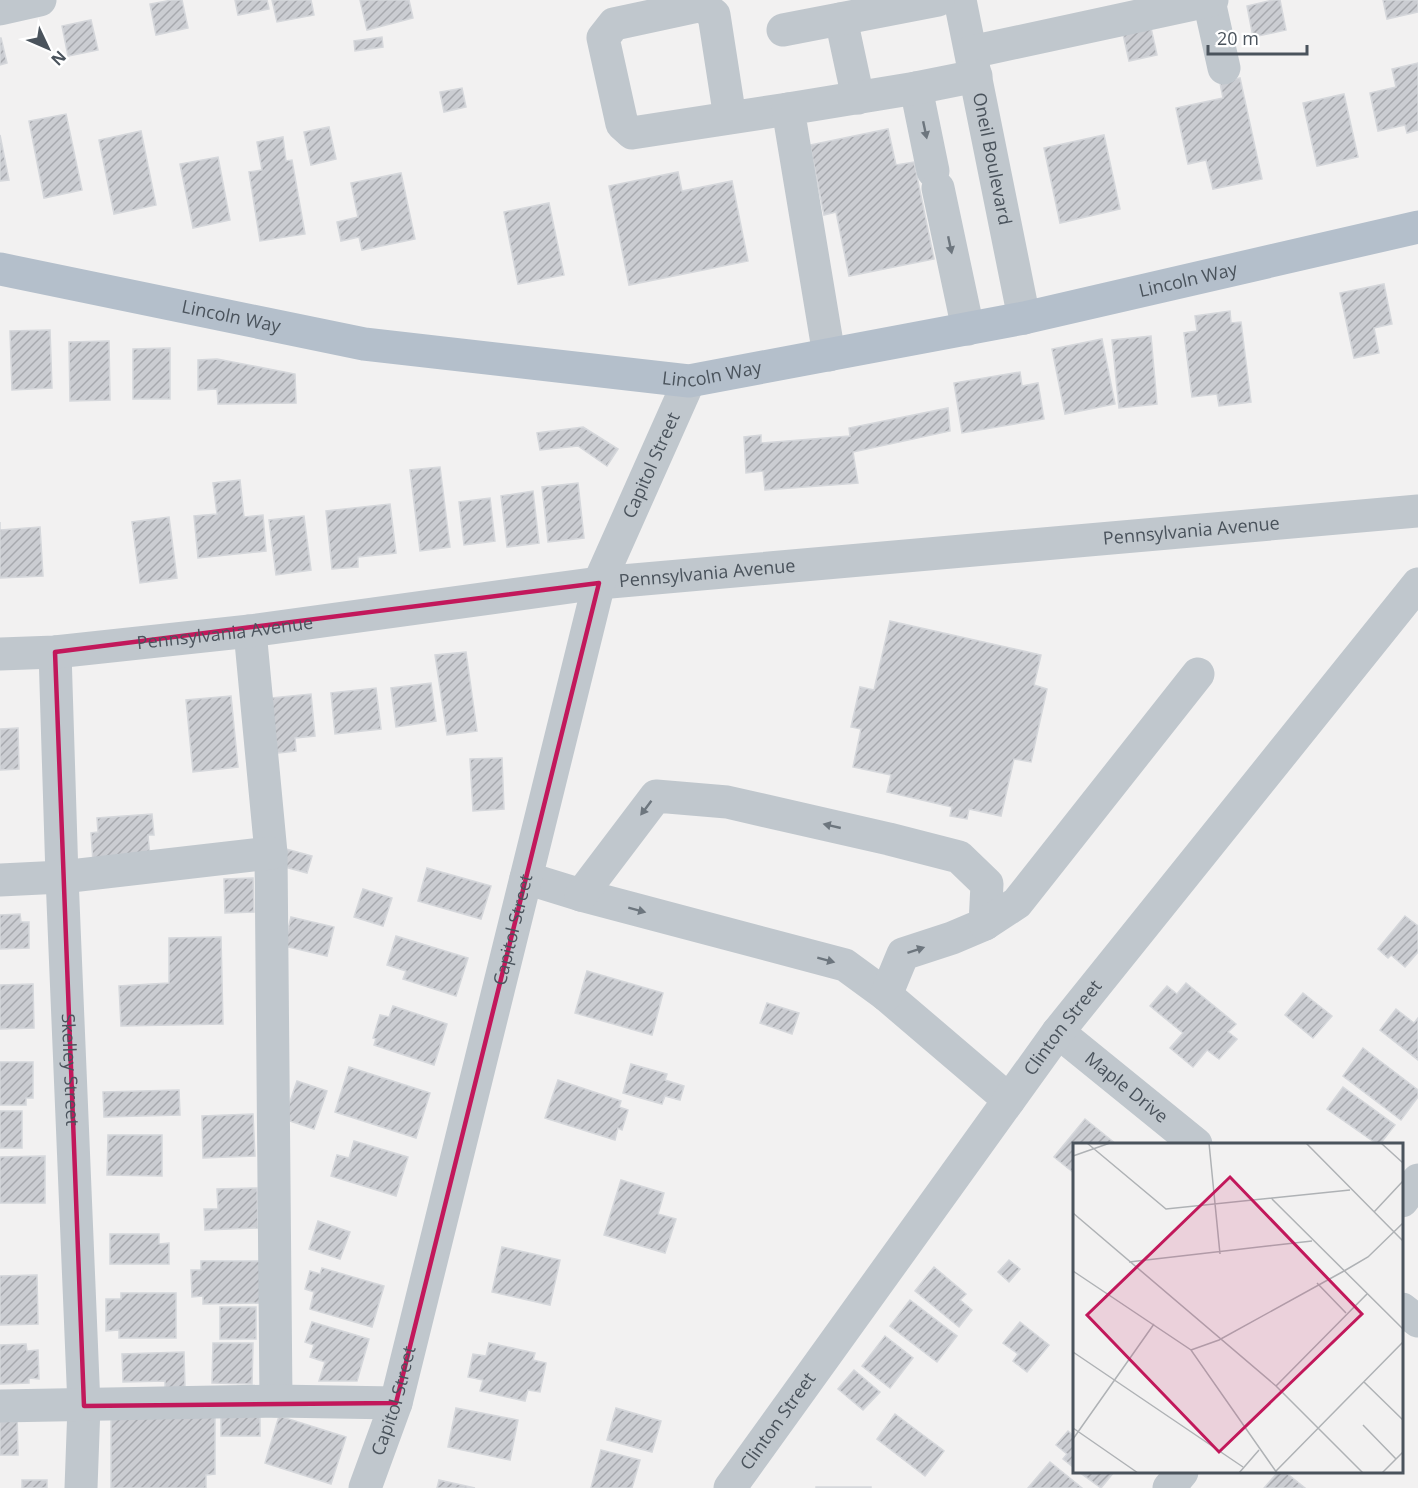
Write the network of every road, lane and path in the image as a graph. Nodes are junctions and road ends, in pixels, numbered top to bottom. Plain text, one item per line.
1 (40, 0) edge
2 (938, 0) edge
3 (960, 0) edge
4 (1210, 0) edge
5 (0, 9) edge
6 (841, 19) junction
7 (783, 30) dead end
8 (973, 64) junction
9 (1224, 68) dead end
10 (916, 88) junction
11 (858, 98) junction
12 (788, 110) junction
13 (730, 118) junction
14 (1418, 226) edge
15 (0, 269) edge
16 (1024, 318) junction
17 (968, 329) junction
18 (829, 355) junction
19 (689, 381) junction
20 (1418, 511) edge
21 (599, 583) junction
22 (1418, 584) edge
23 (250, 631) junction
24 (55, 652) junction
25 (0, 654) edge
26 (1198, 674) dead end
27 (271, 853) junction
28 (62, 877) junction
29 (526, 878) junction
30 (0, 880) edge
31 (581, 895) junction
32 (985, 924) junction
33 (885, 995) junction
34 (1058, 1032) junction
35 (1009, 1100) junction
36 (1195, 1143) edge
37 (1418, 1180) edge
38 (1403, 1199) edge
39 (1403, 1310) edge
40 (1418, 1321) edge
41 (276, 1401) junction
42 (396, 1403) junction
43 (0, 1406) edge
44 (84, 1406) junction
45 (1181, 1473) edge
46 (81, 1488) edge
47 (365, 1488) edge
48 (730, 1488) edge
49 (1169, 1488) edge

1 - 5 street
2 - 6 street
3 - 8 street, Oneil Boulevard
4 - 8 street
4 - 9 street
6 - 7 street
6 - 11 street
8 - 10 street
8 - 16 street, Oneil Boulevard
10 - 11 street
10 -> 17 street
11 - 12 street
12 - 13 street
12 - 18 street
13 - 13 street
14 - 16 main road, Lincoln Way
15 - 19 main road, Lincoln Way
16 - 17 main road, Lincoln Way
17 - 18 main road, Lincoln Way
18 - 19 main road, Lincoln Way
19 - 21 street, Capitol Street
20 - 21 street, Pennsylvania Avenue
21 - 23 street, Pennsylvania Avenue
21 - 29 street, Capitol Street
22 - 34 street, Clinton Street
23 - 24 street, Pennsylvania Avenue
23 - 27 street
24 - 25 street, Pennsylvania Avenue
24 - 28 street, Skelley Street
26 - 32 street
27 - 28 street
27 - 41 street
28 - 30 street
28 - 44 street, Skelley Street
29 - 31 street
29 - 42 street, Capitol Street
32 -> 31 street
31 -> 33 street
33 -> 32 street
33 - 35 street
34 - 35 street, Clinton Street
34 - 36 street, Maple Drive
35 - 48 street, Clinton Street
37 - 38 street
39 - 40 street
41 - 42 street
41 - 44 street
42 - 47 street, Capitol Street
43 - 44 street
44 - 46 street, Skelley Street
45 - 49 street

